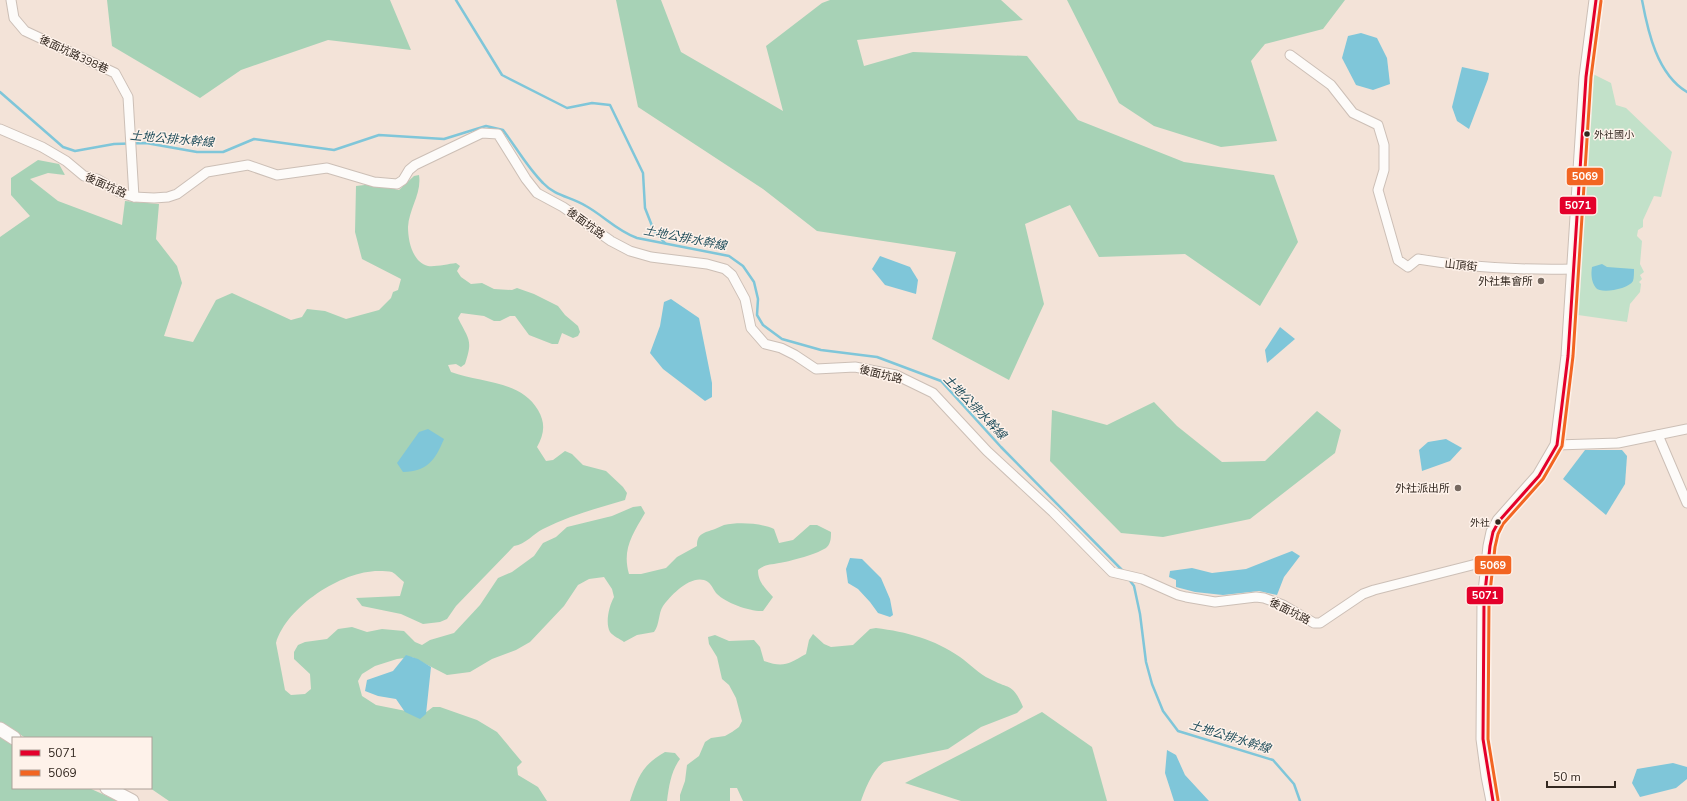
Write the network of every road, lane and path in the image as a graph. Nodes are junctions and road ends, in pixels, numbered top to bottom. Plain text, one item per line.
1 (11, 0) edge
2 (1596, 0) edge
3 (1290, 55) dead end
4 (0, 129) edge
5 (134, 197) junction
6 (1573, 269) junction
7 (1687, 429) edge
8 (1658, 435) junction
9 (1557, 445) junction
10 (1687, 503) edge
11 (1488, 561) junction
12 (0, 729) edge
13 (12, 737) edge
14 (109, 789) edge
15 (132, 801) edge
16 (1494, 801) edge

1 - 5 street, 後面坑路398巷
2 - 6 main road
3 - 6 street, 山頂街
4 - 5 street, 後面坑路
5 - 11 street, 後面坑路
6 - 9 main road
7 - 8 street
8 - 9 street
8 - 10 street
9 - 11 main road
11 - 16 main road
12 - 13 main road
14 - 15 main road

